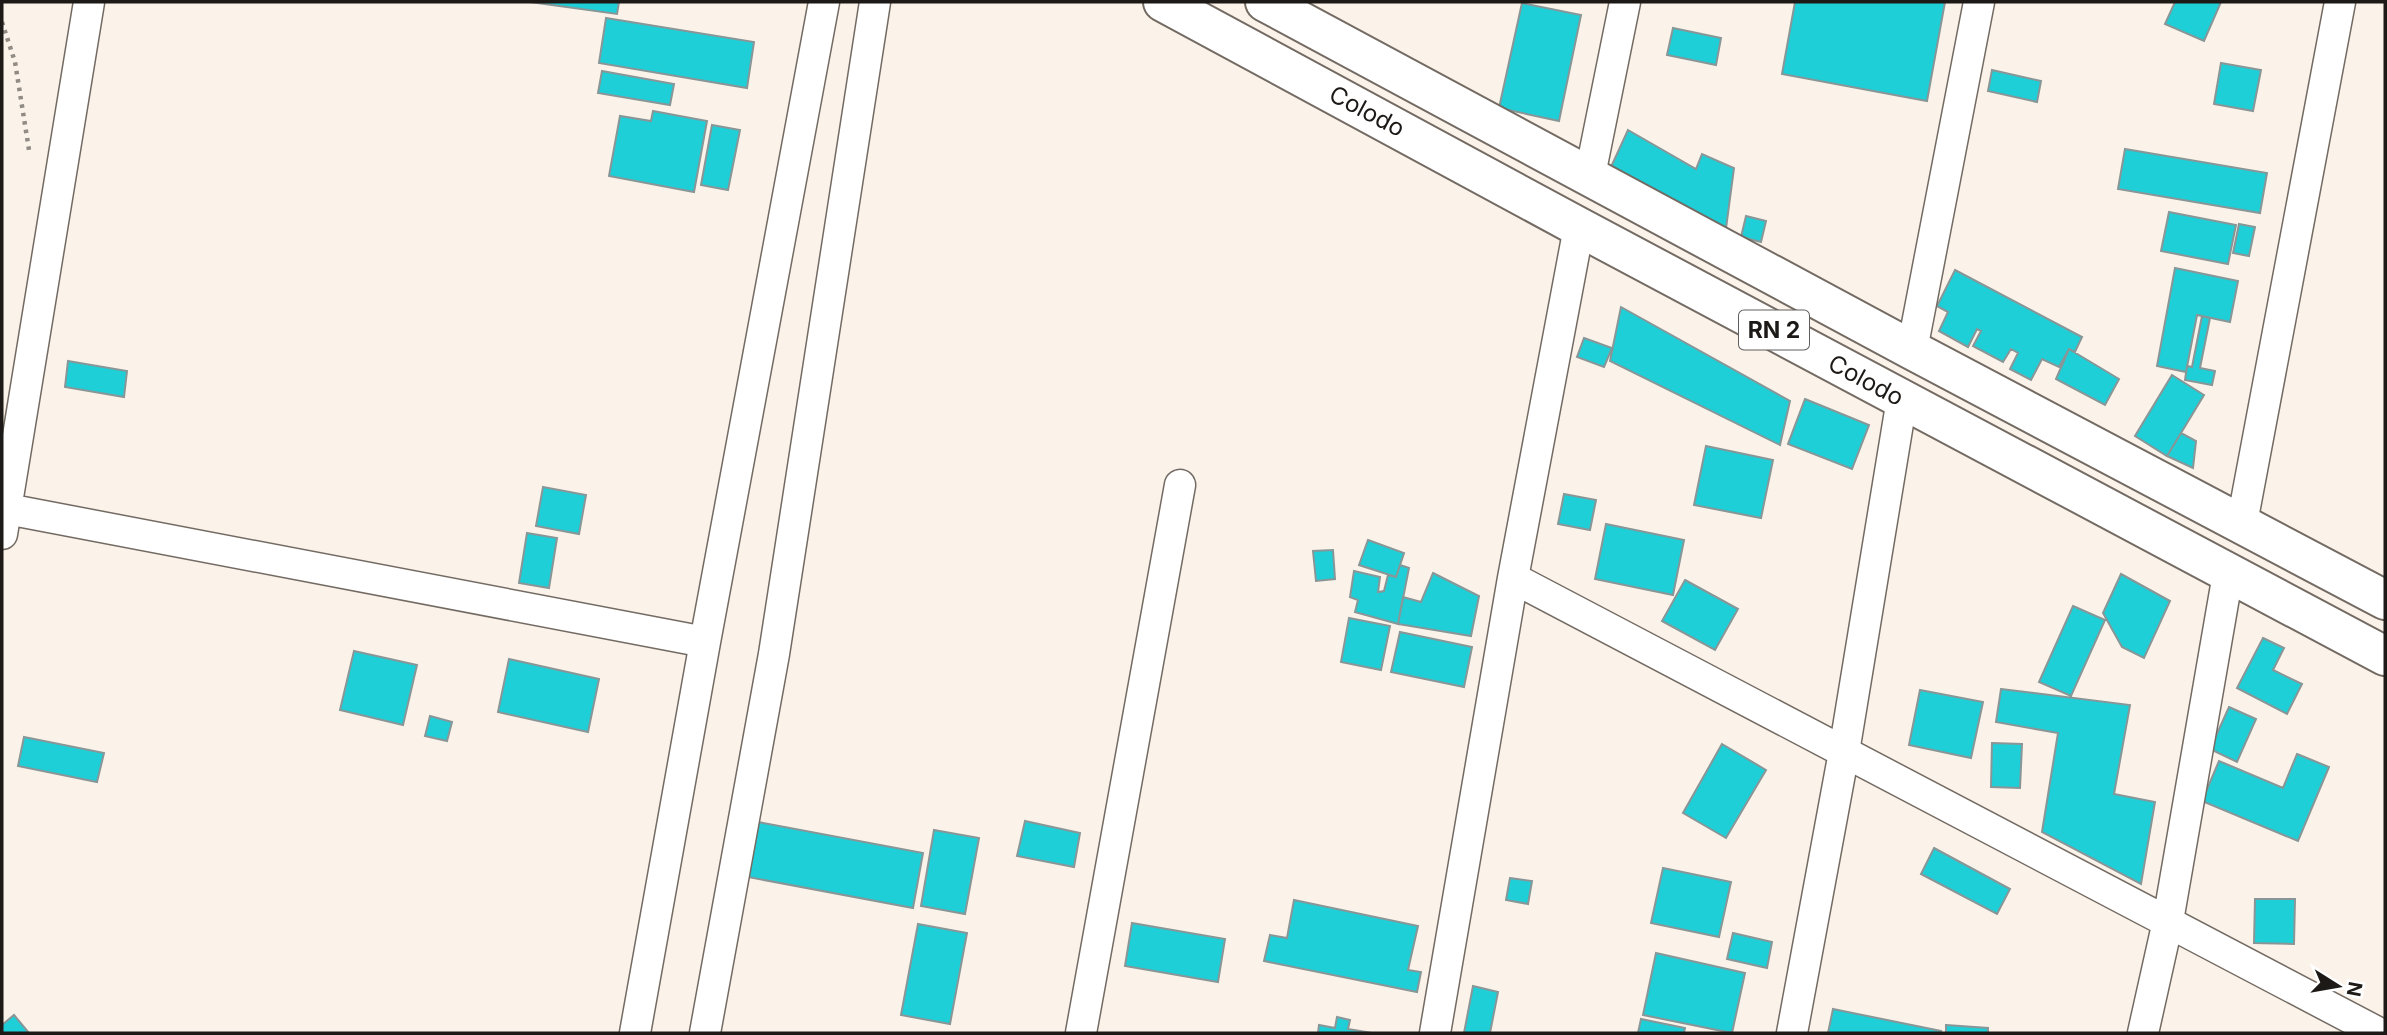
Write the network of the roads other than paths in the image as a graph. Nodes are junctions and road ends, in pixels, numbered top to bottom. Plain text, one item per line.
1 (89, 2) edge
2 (824, 2) edge
3 (875, 2) edge
4 (1163, 2) edge
5 (1265, 2) edge
6 (1625, 2) edge
7 (1979, 2) edge
8 (2340, 2) edge
9 (1590, 175) junction
10 (1579, 227) junction
11 (1912, 350) junction
12 (1902, 399) junction
13 (1180, 485) dead end
14 (5, 521) edge
15 (2242, 523) junction
16 (2228, 574) junction
17 (1513, 578) junction
18 (2385, 600) edge
19 (705, 642) junction
20 (2385, 656) edge
21 (1844, 752) junction
22 (2168, 921) junction
23 (635, 1033) edge
24 (705, 1033) edge
25 (1081, 1033) edge
26 (1435, 1033) edge
27 (1792, 1033) edge
28 (2143, 1033) edge
29 (2379, 1033) edge

1 - 14 street
2 - 19 street
3 - 24 street
4 - 10 main road, Colodo / RN 2
5 - 9 main road, Colodo / RN 2
6 - 9 street
7 - 11 street
8 - 15 street
9 - 11 main road, Colodo / RN 2
10 - 12 main road, Colodo / RN 2
10 - 17 street
11 - 15 main road, Colodo / RN 2
12 - 16 main road, Colodo / RN 2
12 - 21 street
13 - 25 street
14 - 19 street
15 - 18 main road, Colodo / RN 2
16 - 20 main road, Colodo / RN 2
16 - 22 street
17 - 21 street
17 - 26 street
19 - 23 street
21 - 22 street
21 - 27 street
22 - 28 street
22 - 29 street

